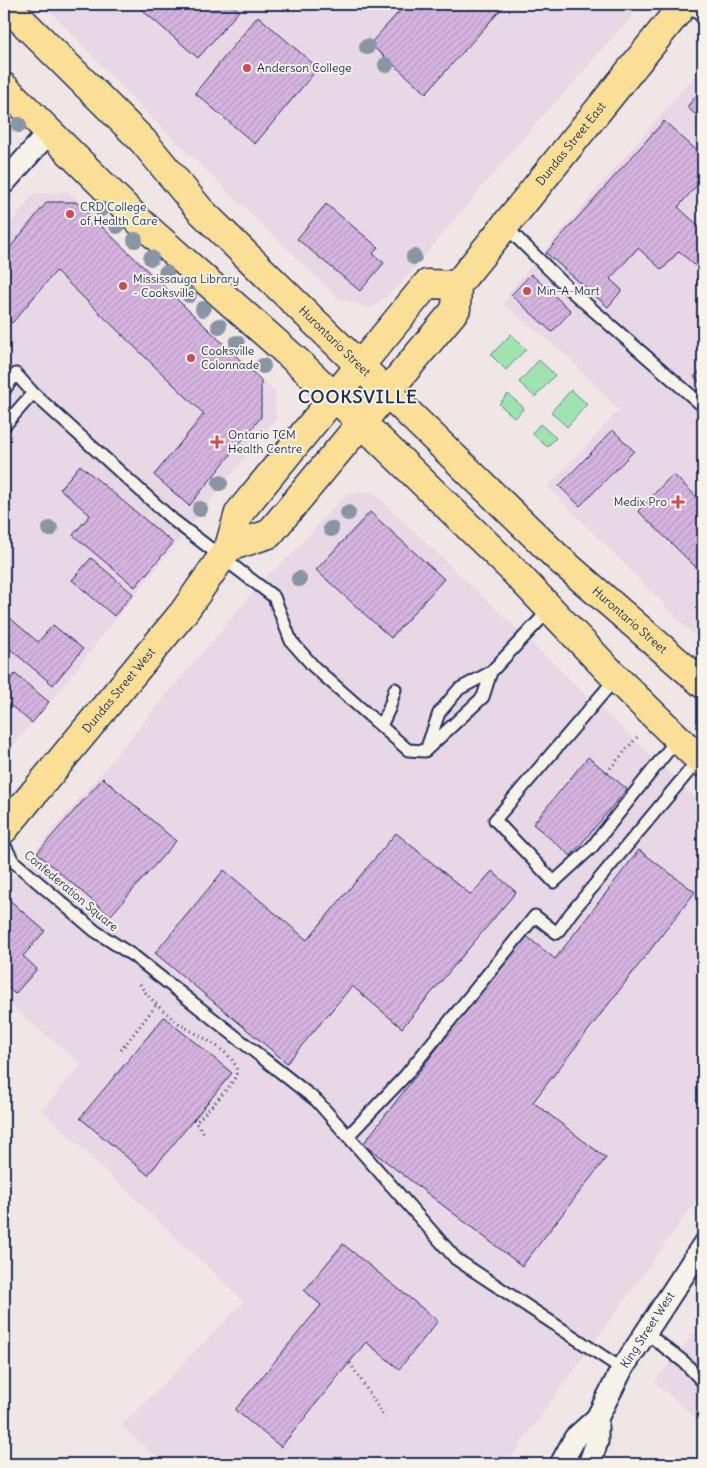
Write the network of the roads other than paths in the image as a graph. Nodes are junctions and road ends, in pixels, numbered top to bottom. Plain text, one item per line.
1 (4, 4) edge
2 (684, 4) edge
3 (694, 4) edge
4 (703, 11) edge
5 (4, 87) edge
6 (49, 132) junction
7 (4, 183) edge
8 (505, 226) junction
9 (457, 285) junction
10 (359, 366) junction
11 (4, 390) edge
12 (33, 393) junction
13 (387, 393) junction
14 (334, 397) junction
15 (703, 406) edge
16 (362, 423) junction
17 (4, 426) edge
18 (224, 552) junction
19 (550, 609) junction
20 (490, 672) junction
21 (616, 678) junction
22 (703, 684) edge
23 (395, 689) dead end
24 (381, 726) junction
25 (678, 738) junction
26 (425, 751) junction
27 (701, 761) edge
28 (4, 829) edge
29 (4, 844) edge
30 (350, 1135) junction
31 (703, 1245) edge
32 (645, 1332) junction
33 (622, 1369) junction
34 (703, 1382) edge
35 (597, 1418) junction
36 (561, 1464) edge
37 (588, 1464) edge

1 - 10 main road, Hurontario Street
2 - 8 main road, Dundas Street East
3 - 4 street
5 - 6 main road
6 - 7 street
6 - 14 main road
8 - 9 main road, Dundas Street East
8 - 15 lane
9 - 10 main road
9 - 13 main road
10 - 13 main road, Hurontario Street
10 - 14 main road, Dundas Street West
11 - 12 lane
12 - 17 lane
12 - 18 lane
13 - 16 main road
13 - 22 main road, Hurontario Street
14 - 16 main road
14 - 18 main road, Dundas Street West
16 - 18 main road
16 - 19 main road
18 - 24 lane
18 - 28 main road, Dundas Street West
19 - 20 lane
19 - 21 main road
20 - 26 lane
20 - 26 lane
21 - 25 main road
21 - 25 lane
23 - 24 lane
24 - 26 lane
25 - 27 main road
27 - 30 lane
29 - 30 lane, Confederation Square
30 - 33 lane, Confederation Square
31 - 32 street, King Street West
32 - 33 street, King Street West
32 - 34 lane
33 - 35 street, King Street West
35 - 36 street, King Street West
35 - 37 street, King Street West

